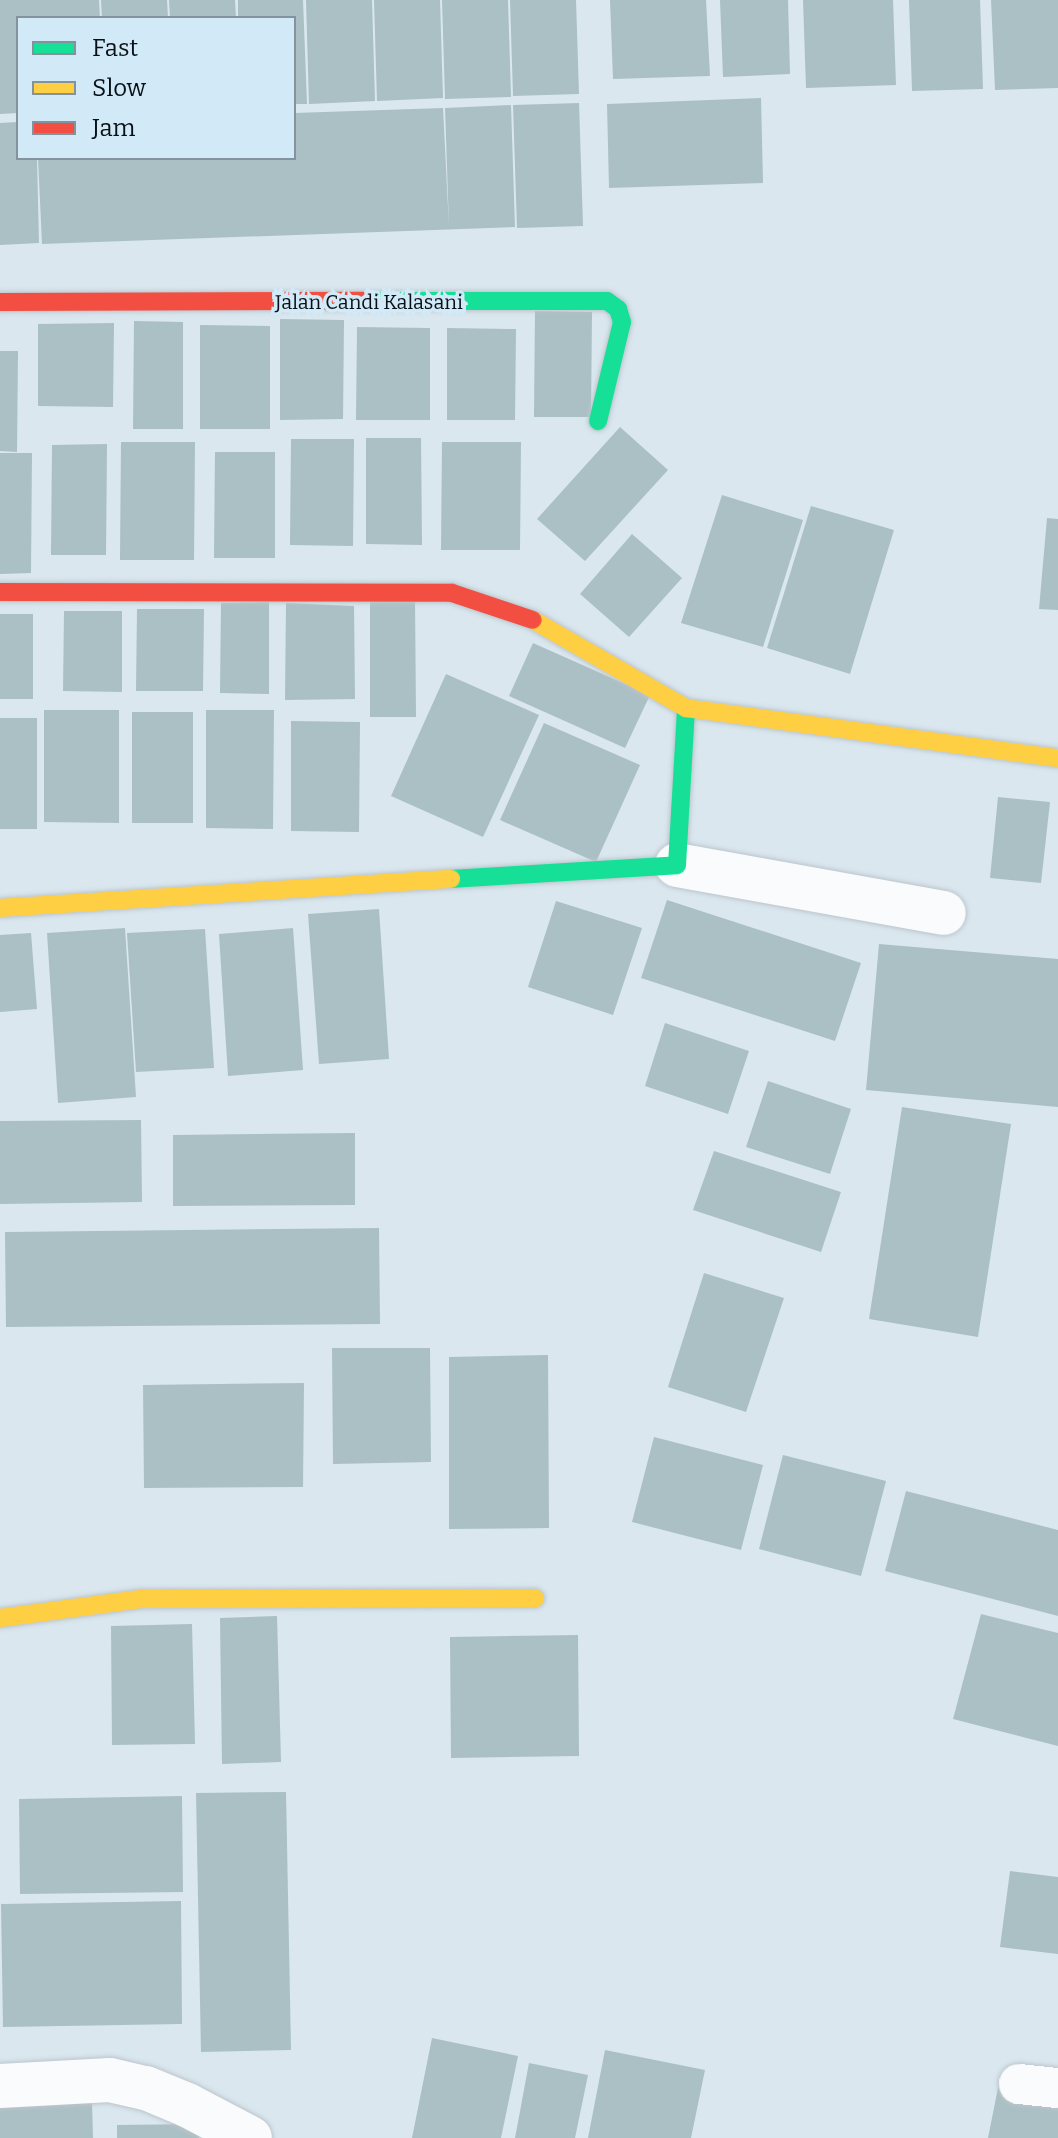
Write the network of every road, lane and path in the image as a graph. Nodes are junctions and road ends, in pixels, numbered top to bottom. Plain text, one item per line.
1 (0, 302) edge
2 (598, 421) dead end
3 (0, 592) edge
4 (686, 708) junction
5 (1058, 758) edge
6 (677, 865) junction
7 (0, 908) edge
8 (944, 913) dead end
9 (535, 1598) dead end
10 (0, 1618) edge
11 (1019, 2084) dead end
12 (0, 2086) edge
13 (1058, 2088) edge
14 (250, 2138) edge

1 - 2 street, Jalan Candi Kalasani
3 - 4 street
4 - 5 street
4 - 6 street
6 - 7 street
6 - 8 street
9 - 10 street
11 - 13 lane
12 - 14 street

